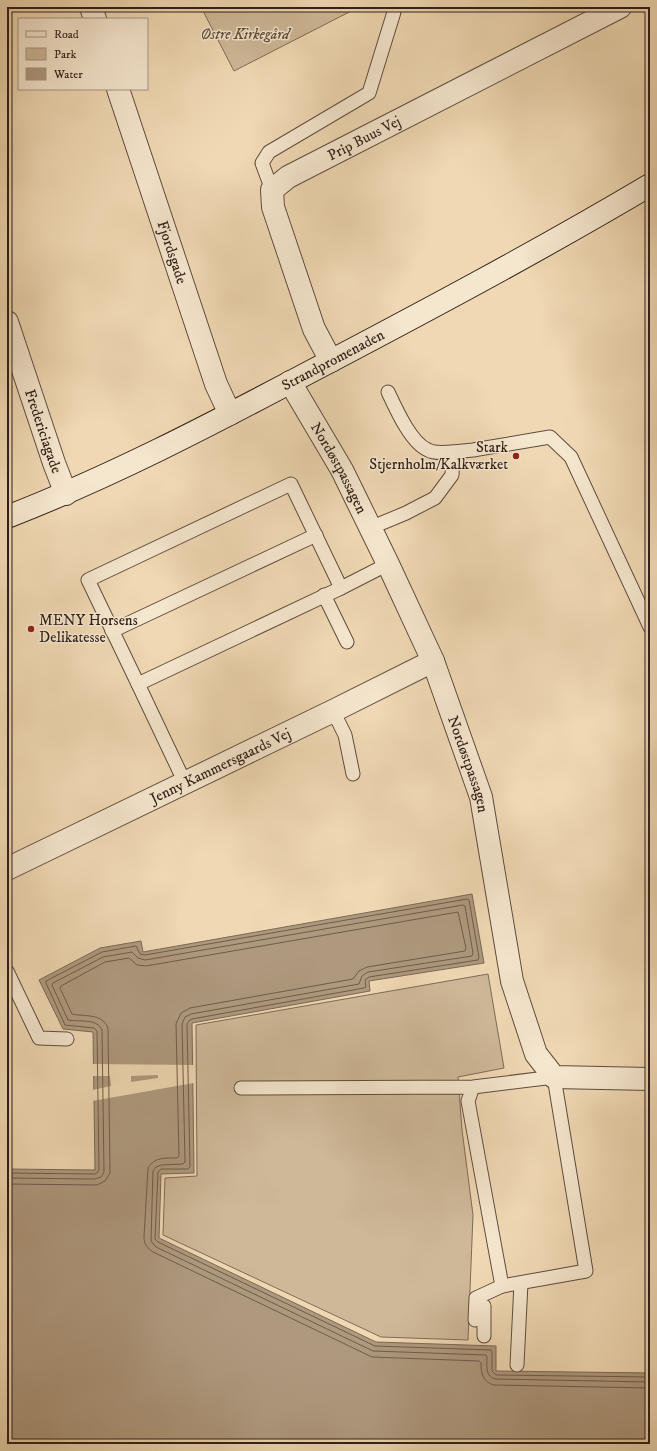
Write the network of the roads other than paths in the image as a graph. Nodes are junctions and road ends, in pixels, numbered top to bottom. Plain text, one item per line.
1 (91, 7) edge
2 (620, 7) edge
3 (394, 12) dead end
4 (95, 18) edge
5 (118, 90) edge
6 (650, 185) edge
7 (272, 190) junction
8 (7, 322) edge
9 (331, 361) junction
10 (290, 382) junction
11 (388, 392) dead end
12 (230, 414) junction
13 (453, 452) junction
14 (66, 494) junction
15 (7, 517) edge
16 (370, 528) junction
17 (316, 535) junction
18 (388, 564) junction
19 (341, 588) junction
20 (324, 596) junction
21 (650, 627) edge
22 (112, 631) junction
23 (347, 642) dead end
24 (433, 661) junction
25 (138, 684) junction
26 (333, 711) junction
27 (353, 774) dead end
28 (185, 783) junction
29 (7, 870) edge
30 (7, 971) edge
31 (66, 1038) dead end
32 (554, 1077) junction
33 (650, 1079) edge
34 (473, 1087) junction
35 (241, 1088) dead end
36 (521, 1283) junction
37 (502, 1286) junction
38 (484, 1294) junction
39 (475, 1320) dead end
40 (484, 1336) dead end
41 (517, 1365) dead end

1 - 4 street
2 - 7 street, Prip Buus Vej
3 - 7 lane
5 - 12 street, Fjordsgade
6 - 9 street, Strandpromenaden
7 - 9 street
8 - 14 street, Fredericiagade
9 - 10 street, Strandpromenaden
10 - 12 street, Strandpromenaden
10 - 16 street, Nordøstpassagen
11 - 13 lane
12 - 14 street, Strandpromenaden
13 - 16 lane
13 - 21 lane
14 - 15 street, Strandpromenaden
16 - 18 street, Nordøstpassagen
17 - 19 lane
17 - 22 lane
17 - 22 lane
18 - 19 lane
18 - 24 street, Nordøstpassagen
19 - 20 lane
20 - 23 lane
20 - 25 lane
22 - 25 lane
24 - 26 street, Jenny Kammersgaards Vej
24 - 32 street, Nordøstpassagen
25 - 28 lane
26 - 27 lane
26 - 28 street, Jenny Kammersgaards Vej
28 - 29 street, Jenny Kammersgaards Vej
30 - 31 lane
32 - 33 street
32 - 34 lane
32 - 36 lane
34 - 35 lane
34 - 37 lane
36 - 37 lane
36 - 41 lane
37 - 38 lane
38 - 39 lane
38 - 40 lane

